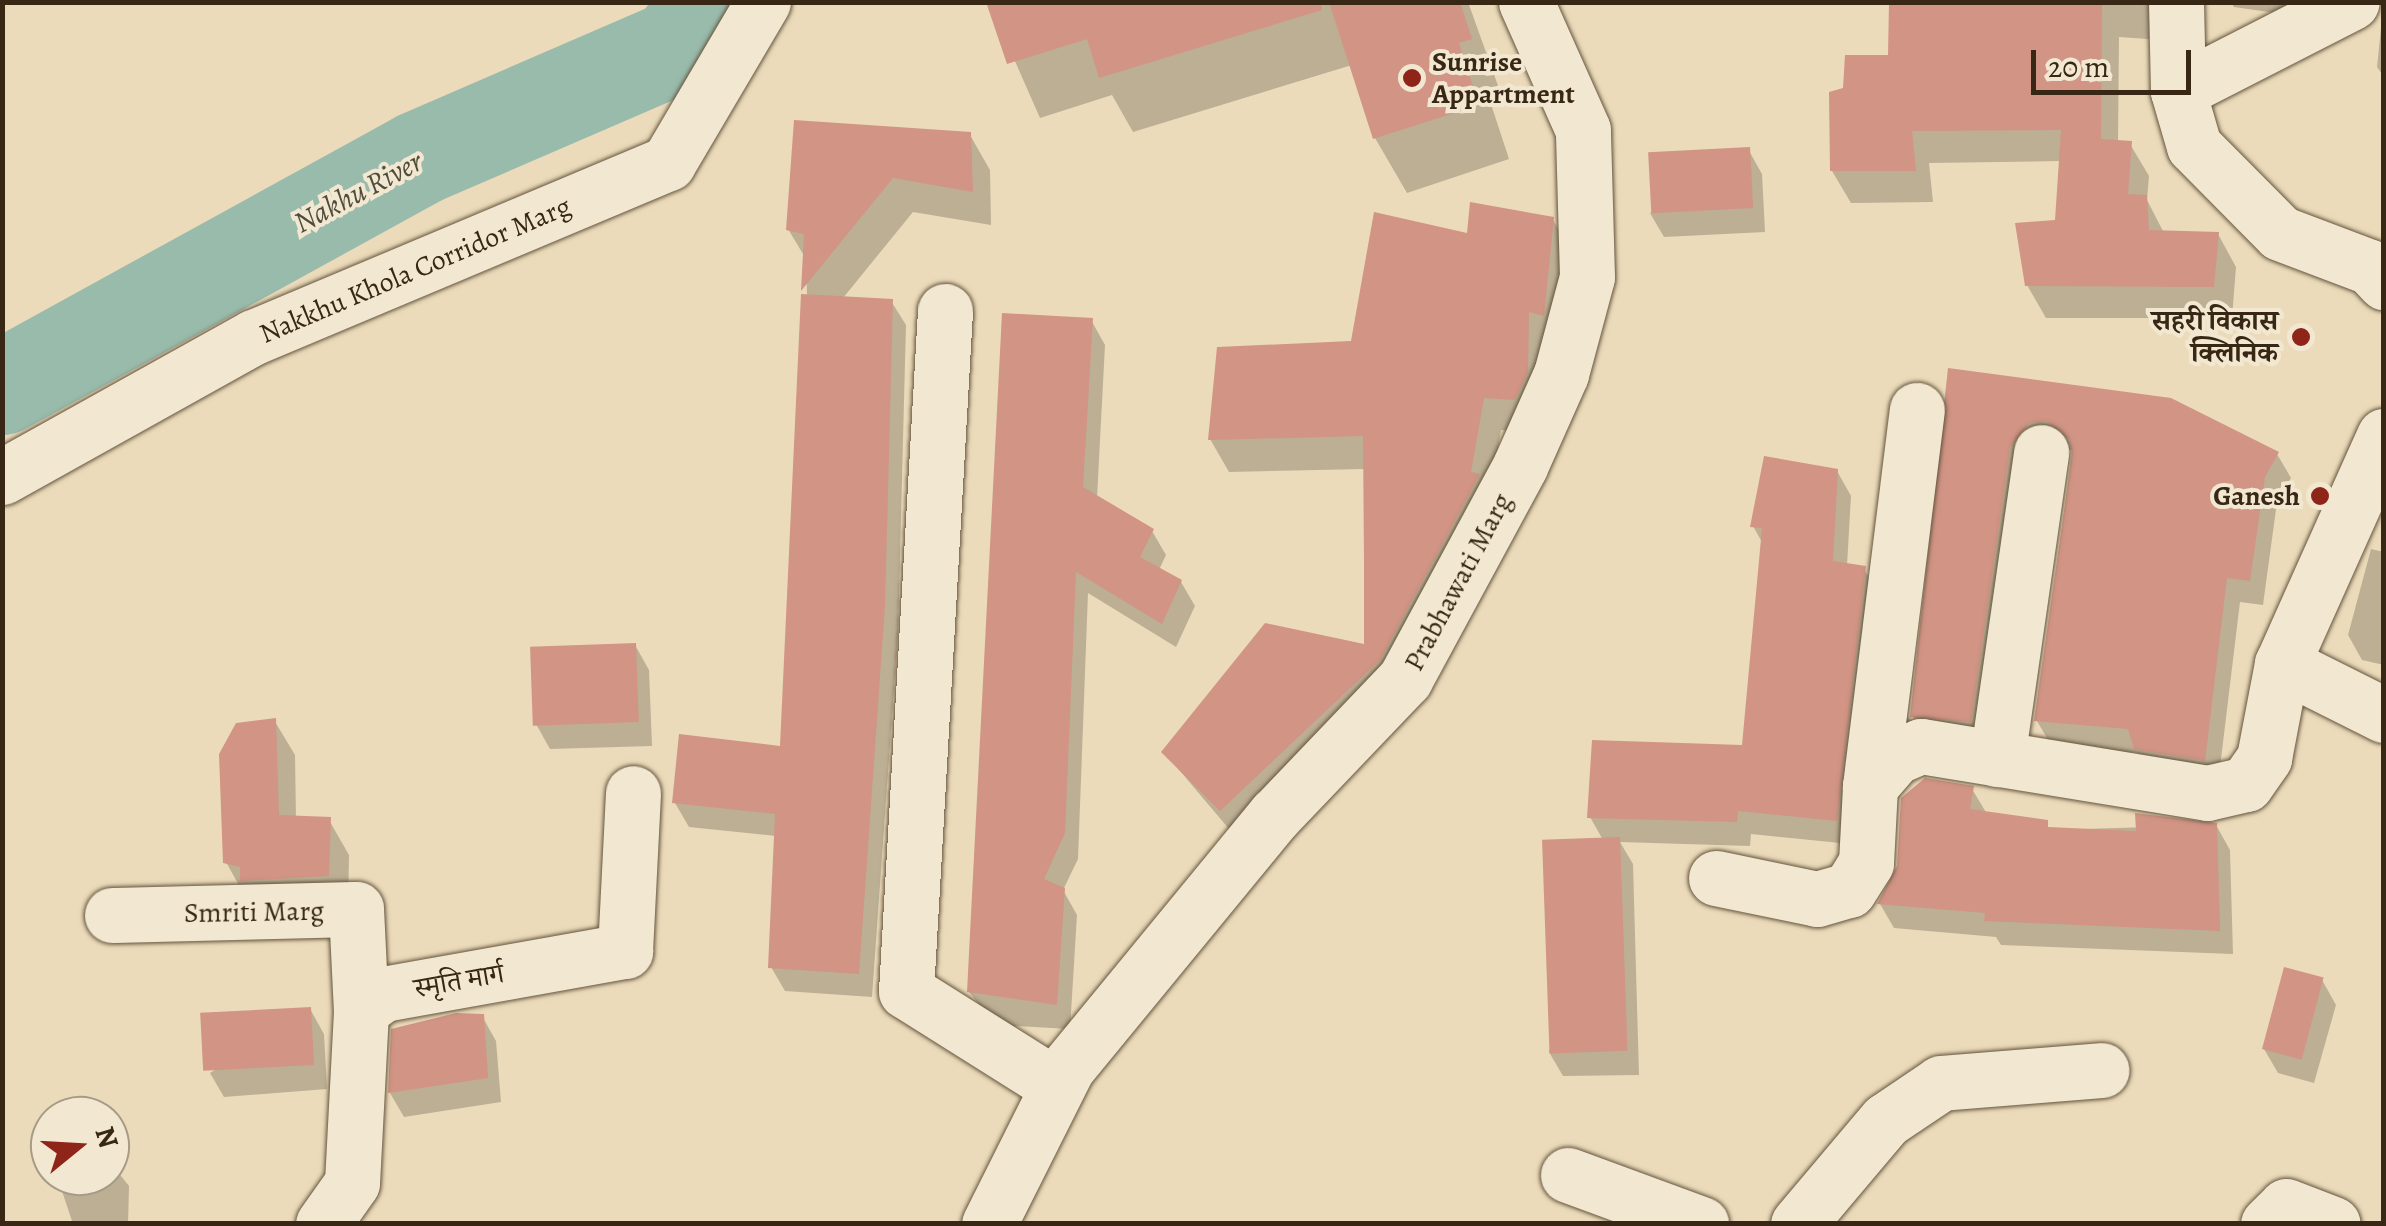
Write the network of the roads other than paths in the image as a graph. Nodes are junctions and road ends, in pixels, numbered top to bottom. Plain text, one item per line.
1 (763, 2) edge
2 (1526, 2) edge
3 (2176, 2) edge
4 (2352, 2) edge
5 (2178, 90) junction
6 (2384, 282) edge
7 (945, 310) dead end
8 (1917, 410) dead end
9 (2384, 436) edge
10 (2041, 452) dead end
11 (2, 476) edge
12 (2282, 664) junction
13 (2384, 715) edge
14 (1997, 759) junction
15 (1870, 786) junction
16 (633, 793) dead end
17 (1716, 878) dead end
18 (112, 915) dead end
19 (361, 1010) junction
20 (2101, 1070) dead end
21 (1057, 1086) junction
22 (1568, 1175) dead end
23 (323, 1224) edge
24 (990, 1224) edge
25 (1701, 1224) edge
26 (1798, 1224) edge
27 (2268, 1224) edge
28 (2332, 1224) edge

1 - 11 street, Nakkhu Khola Corridor Marg
2 - 21 street, Prabhawati Marg
3 - 5 street
4 - 5 street
5 - 6 street
7 - 21 street
8 - 15 street
9 - 12 street
10 - 14 street
12 - 13 street
12 - 14 street
14 - 15 street
15 - 17 street
16 - 19 street, स्मृति मार्ग
18 - 19 street, Smriti Marg
19 - 23 street
20 - 26 street
21 - 24 street, Prabhawati Marg
22 - 25 street
27 - 28 street

